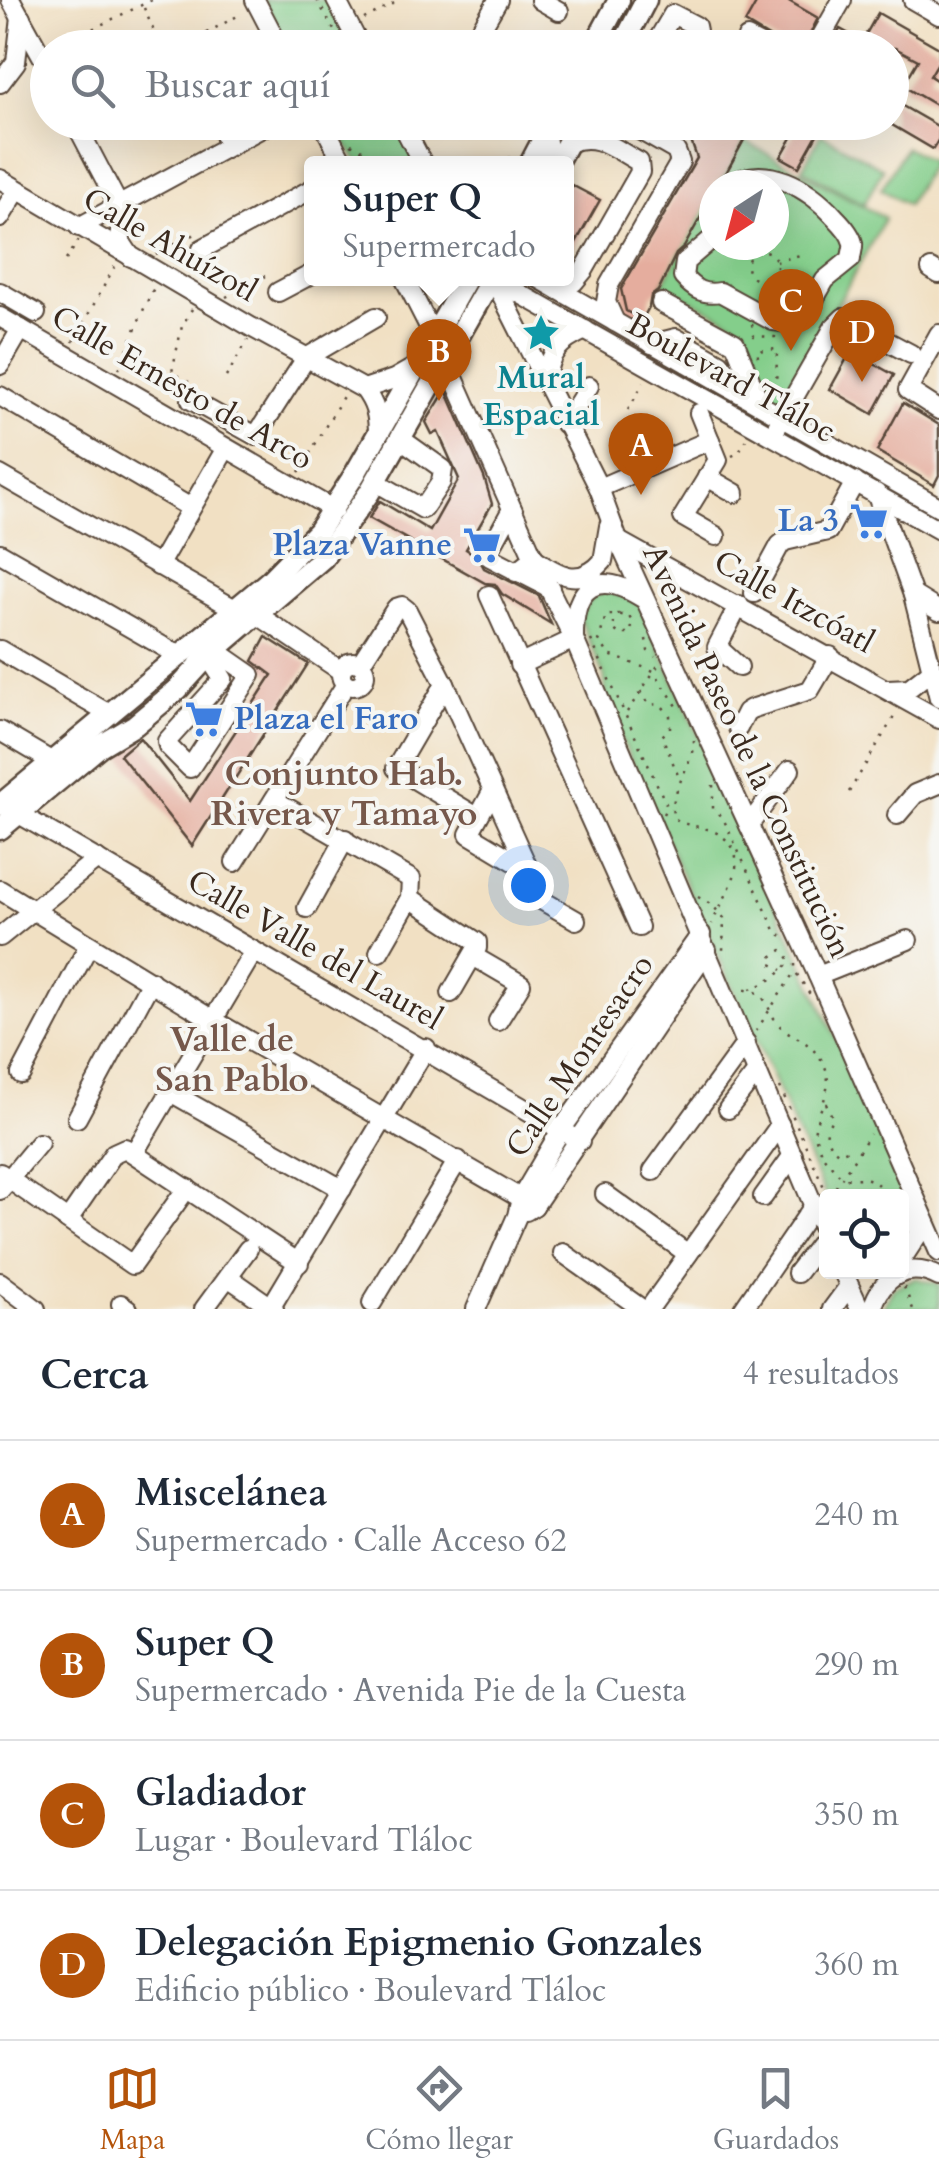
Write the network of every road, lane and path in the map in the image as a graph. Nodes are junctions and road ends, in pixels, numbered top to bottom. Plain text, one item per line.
1 (11, 0) edge
2 (152, 0) edge
3 (317, 0) edge
4 (336, 0) edge
5 (400, 0) edge
6 (498, 0) edge
7 (540, 0) edge
8 (619, 0) edge
9 (646, 0) edge
10 (842, 0) edge
11 (913, 0) edge
12 (256, 2) edge
13 (143, 6) junction
14 (559, 11) dead end
15 (939, 15) edge
16 (21, 17) junction
17 (350, 26) junction
18 (92, 30) edge
19 (153, 30) edge
20 (211, 30) edge
21 (271, 30) edge
22 (334, 30) edge
23 (352, 30) edge
24 (480, 30) edge
25 (603, 30) edge
26 (630, 30) edge
27 (664, 30) edge
28 (697, 30) edge
29 (825, 30) edge
30 (30, 34) edge
31 (16, 62) junction
32 (30, 64) edge
33 (0, 84) edge
34 (85, 140) edge
35 (227, 140) edge
36 (241, 140) edge
37 (348, 140) edge
38 (570, 140) edge
39 (575, 140) edge
40 (611, 140) edge
41 (657, 140) edge
42 (568, 143) junction
43 (230, 146) junction
44 (366, 156) edge
45 (561, 156) edge
46 (639, 162) junction
47 (0, 179) edge
48 (789, 183) edge
49 (667, 184) junction
50 (17, 190) junction
51 (304, 193) edge
52 (119, 206) junction
53 (0, 218) edge
54 (82, 229) junction
55 (202, 249) joint
56 (699, 250) edge
57 (802, 254) dead end
58 (132, 258) junction
59 (66, 260) dead end
60 (750, 260) edge
61 (776, 262) joint
62 (738, 264) dead end
63 (748, 265) junction
64 (584, 270) junction
65 (161, 275) junction
66 (304, 278) edge
67 (574, 282) edge
68 (609, 285) junction
69 (408, 286) edge
70 (461, 286) edge
71 (489, 286) edge
72 (497, 286) edge
73 (506, 286) edge
74 (551, 286) edge
75 (566, 286) edge
76 (787, 286) dead end
77 (769, 289) dead end
78 (558, 290) junction
79 (0, 292) edge
80 (278, 292) joint
81 (203, 300) junction
82 (661, 302) dead end
83 (36, 313) dead end
84 (0, 317) edge
85 (376, 317) dead end
86 (614, 322) junction
87 (250, 328) junction
88 (20, 329) junction
89 (585, 330) junction
90 (939, 334) edge
91 (433, 336) junction
92 (768, 337) dead end
93 (70, 348) dead end
94 (768, 350) junction
95 (911, 354) dead end
96 (306, 358) junction
97 (446, 360) junction
98 (758, 362) dead end
99 (0, 365) edge
100 (415, 367) junction
101 (652, 368) junction
102 (119, 371) dead end
103 (226, 377) dead end
104 (546, 381) junction
105 (768, 384) dead end
106 (358, 386) junction
107 (590, 386) dead end
108 (0, 396) edge
109 (193, 401) joint
110 (767, 405) junction
111 (628, 410) dead end
112 (939, 410) edge
113 (699, 413) dead end
114 (565, 424) junction
115 (754, 426) junction
116 (378, 434) junction
117 (772, 436) junction
118 (401, 439) junction
119 (710, 440) junction
120 (226, 448) junction
121 (718, 460) junction
122 (0, 474) edge
123 (298, 474) dead end
124 (706, 477) junction
125 (378, 479) junction
126 (855, 482) junction
127 (599, 488) junction
128 (735, 493) dead end
129 (876, 494) junction
130 (936, 506) edge
131 (191, 508) junction
132 (512, 509) junction
133 (334, 510) junction
134 (610, 521) junction
135 (931, 526) edge
136 (716, 536) dead end
137 (618, 540) junction
138 (0, 553) edge
139 (899, 553) junction
140 (534, 558) junction
141 (158, 566) junction
142 (516, 572) junction
143 (550, 588) junction
144 (914, 595) junction
145 (488, 596) dead end
146 (644, 599) junction
147 (747, 599) junction
148 (235, 610) junction
149 (262, 612) junction
150 (939, 612) edge
151 (619, 614) junction
152 (645, 629) dead end
153 (583, 640) junction
154 (0, 650) edge
155 (212, 653) junction
156 (178, 655) junction
157 (830, 656) junction
158 (518, 665) junction
159 (342, 666) junction
160 (739, 667) dead end
161 (932, 671) junction
162 (654, 672) junction
163 (445, 684) junction
164 (887, 689) junction
165 (641, 692) junction
166 (676, 694) dead end
167 (939, 698) edge
168 (904, 700) junction
169 (626, 713) junction
170 (110, 714) junction
171 (939, 718) edge
172 (738, 728) dead end
173 (0, 731) edge
174 (699, 744) dead end
175 (50, 762) junction
176 (790, 770) dead end
177 (714, 777) dead end
178 (681, 782) junction
179 (939, 784) edge
180 (492, 792) junction
181 (849, 792) dead end
182 (274, 800) junction
183 (669, 806) junction
184 (9, 809) edge
185 (897, 815) dead end
186 (477, 818) junction
187 (661, 819) dead end
188 (749, 825) junction
189 (0, 829) edge
190 (344, 839) junction
191 (96, 859) junction
192 (235, 862) dead end
193 (527, 869) junction
194 (0, 890) edge
195 (696, 896) dead end
196 (410, 898) junction
197 (307, 908) dead end
198 (34, 910) junction
199 (718, 910) junction
200 (576, 920) dead end
201 (639, 927) dead end
202 (0, 937) edge
203 (790, 940) dead end
204 (908, 940) dead end
205 (712, 943) junction
206 (89, 945) junction
207 (768, 950) dead end
208 (254, 951) junction
209 (379, 952) dead end
210 (728, 954) dead end
211 (773, 954) junction
212 (474, 956) junction
213 (799, 959) junction
214 (788, 966) junction
215 (782, 970) junction
216 (795, 971) junction
217 (818, 976) junction
218 (151, 982) junction
219 (451, 993) dead end
220 (816, 1000) dead end
221 (771, 1008) junction
222 (749, 1017) dead end
223 (213, 1020) junction
224 (498, 1021) dead end
225 (751, 1038) junction
226 (426, 1048) junction
227 (21, 1074) dead end
228 (766, 1074) junction
229 (172, 1093) junction
230 (825, 1102) junction
231 (728, 1109) dead end
232 (77, 1118) dead end
233 (384, 1121) junction
234 (780, 1125) junction
235 (561, 1130) junction
236 (580, 1140) junction
237 (39, 1143) dead end
238 (878, 1146) dead end
239 (847, 1150) dead end
240 (126, 1151) junction
241 (793, 1155) junction
242 (458, 1160) junction
243 (653, 1172) dead end
244 (842, 1178) junction
245 (3, 1180) edge
246 (187, 1188) junction
247 (820, 1189) edge
248 (833, 1189) edge
249 (882, 1189) edge
250 (342, 1190) junction
251 (819, 1191) edge
252 (605, 1194) dead end
253 (763, 1197) dead end
254 (524, 1207) junction
255 (819, 1207) edge
256 (920, 1208) junction
257 (68, 1220) junction
258 (933, 1224) edge
259 (819, 1244) edge
260 (248, 1248) dead end
261 (909, 1248) edge
262 (939, 1252) edge
263 (563, 1254) dead end
264 (688, 1254) junction
265 (299, 1263) junction
266 (909, 1272) edge
267 (797, 1273) dead end
268 (228, 1276) junction
269 (939, 1278) edge
270 (846, 1279) edge
271 (892, 1279) edge
272 (901, 1279) edge
273 (0, 1282) edge
274 (372, 1303) dead end
275 (273, 1308) edge
276 (36, 1309) edge
277 (204, 1309) edge
278 (476, 1309) edge
279 (646, 1309) edge
280 (743, 1309) edge
281 (832, 1309) edge
282 (860, 1309) edge
283 (872, 1309) edge
284 (913, 1309) edge

1 - 16 street
2 - 13 path
3 - 22 path
4 - 17 street
5 - 17 path
6 - 24 street
7 - 14 street
8 - 25 main road
9 - 26 main road
10 - 29 street
11 - 15 street
12 - 20 path
12 - 21 street
13 - 18 path
13 - 19 path
16 - 30 street
16 - 31 street
17 - 23 street
27 - 28 street
31 - 32 street
31 - 33 street
34 - 52 street
35 - 43 street
36 - 43 street
37 - 44 path
38 - 42 main road
39 - 42 street
40 - 46 street
41 - 49 street
42 - 45 main road
43 - 52 street
46 - 49 street
46 - 64 street
47 - 50 street, Calle Ahuízotl
48 - 56 street
49 - 68 street
50 - 53 street
50 - 54 street, Calle Ahuízotl
51 - 55 street
52 - 54 street
52 - 58 street
54 - 58 street, Calle Ahuízotl
54 - 59 path
55 - 58 path
57 - 61 path
58 - 65 street, Calle Ahuízotl
58 - 93 path
60 - 63 path
61 - 63 path
62 - 63 path
64 - 67 street
64 - 68 street
65 - 81 street, Calle Ahuízotl
65 - 102 path
66 - 80 street
68 - 86 street
69 - 91 street
70 - 91 main road
71 - 97 main road
72 - 104 street, Avenida Paseo de la Constitución
73 - 89 street, Boulevard Tláloc
74 - 78 street, Boulevard Tláloc
75 - 78 street
76 - 77 path
78 - 86 street, Boulevard Tláloc
79 - 83 street
80 - 81 path
81 - 87 street, Calle Ahuízotl
81 - 109 path
82 - 110 street
84 - 88 street, Calle Ernesto de Arco
85 - 96 street
86 - 110 street, Boulevard Tláloc
87 - 96 street, Calle Ahuízotl
87 - 103 path
88 - 99 street
88 - 120 street, Calle Ernesto de Arco
89 - 101 street, Boulevard Tláloc
89 - 104 street
90 - 112 street
91 - 97 street
91 - 100 main road
92 - 94 path
94 - 98 path
94 - 110 path
95 - 110 street
96 - 106 street, Calle Ahuízotl
96 - 109 street
97 - 118 main road
97 - 125 street
97 - 132 street
100 - 106 street
100 - 116 main road
101 - 111 path
101 - 115 street, Boulevard Tláloc
104 - 114 street, Avenida Paseo de la Constitución
105 - 110 path
106 - 116 street
106 - 123 path
107 - 114 street
108 - 131 street
110 - 117 street
110 - 130 street, Boulevard Tláloc
113 - 119 street
114 - 127 street, Avenida Paseo de la Constitución
115 - 117 street, Boulevard Tláloc
115 - 121 path
116 - 133 main road
117 - 126 street, Boulevard Tláloc
118 - 125 main road
118 - 125 street
119 - 121 street
119 - 127 street
120 - 131 street
120 - 133 street, Calle Ernesto de Arco
121 - 124 street
122 - 141 street
124 - 128 street
124 - 136 street
125 - 149 main road
126 - 129 street, Boulevard Tláloc
126 - 147 street
127 - 134 street, Avenida Paseo de la Constitución
129 - 135 street, Boulevard Tláloc
129 - 139 street
130 - 135 street
131 - 141 street
132 - 140 street
132 - 142 street
133 - 148 main road
134 - 137 street, Avenida Paseo de la Constitución
134 - 140 street
135 - 139 street
137 - 146 street, Avenida Paseo de la Constitución
137 - 147 street, Calle Itzcóatl
138 - 156 street
139 - 144 street
140 - 142 street
140 - 143 street
141 - 148 street
142 - 143 street
143 - 153 street
144 - 150 street
144 - 161 street
145 - 158 street
146 - 153 street
146 - 188 street, Avenida Paseo de la Constitución
147 - 157 street, Calle Itzcóatl
147 - 160 street
148 - 156 main road
149 - 155 main road
149 - 159 street
151 - 151 path
151 - 162 path
152 - 162 path
153 - 158 street
153 - 169 path
153 - 205 street
154 - 170 street
155 - 155 street
155 - 184 main road
156 - 170 main road
157 - 164 street, Calle Itzcóatl
157 - 172 street
158 - 201 street
159 - 163 street
159 - 182 street
161 - 164 street
161 - 167 street
162 - 165 path
162 - 166 path
163 - 180 street
163 - 186 street
164 - 168 street, Calle Itzcóatl
165 - 169 path
165 - 178 path
168 - 171 street, Calle Itzcóatl
168 - 181 path
169 - 183 path
170 - 175 main road
173 - 175 street
174 - 178 path
175 - 184 main road
176 - 188 street
177 - 203 path
178 - 183 path
179 - 185 street
180 - 186 street
180 - 193 street
182 - 190 street
182 - 192 street
183 - 187 path
183 - 199 path
184 - 189 main road
184 - 191 street, Calle Valle del Laurel
186 - 193 street
188 - 213 street, Avenida Paseo de la Constitución
190 - 196 street
190 - 197 street
191 - 198 street
191 - 208 street, Calle Valle del Laurel
193 - 200 street
194 - 198 street
195 - 199 path
196 - 209 street
196 - 212 street
198 - 202 street
198 - 206 street
199 - 205 path
199 - 205 path
204 - 217 street
205 - 210 path
205 - 225 street
205 - 235 street, Calle Montesacro
205 - 236 street, Calle Montesacro
206 - 218 street
206 - 227 street
207 - 211 path
208 - 223 street
208 - 226 street, Calle Valle del Laurel
211 - 214 path
211 - 215 path
212 - 219 street
212 - 224 street
213 - 214 path
213 - 216 path
213 - 216 path
213 - 217 street, Avenida Paseo de la Constitución
214 - 215 path
215 - 221 path
216 - 220 path
216 - 221 path
217 - 256 street, Avenida Paseo de la Constitución
218 - 223 street
218 - 232 street
221 - 225 path
221 - 230 path
222 - 225 path
223 - 229 street
223 - 233 street
225 - 228 street
225 - 243 street
226 - 233 street
226 - 235 street, Calle Valle del Laurel
228 - 231 street
228 - 234 street
228 - 247 path
229 - 240 street
229 - 250 street
230 - 239 path
230 - 244 path
233 - 242 street
233 - 250 street
234 - 241 street
234 - 264 street
235 - 236 street, Calle Valle del Laurel
235 - 254 street, Calle Montesacro
236 - 254 street, Calle Montesacro
237 - 245 street
238 - 244 path
240 - 246 street
240 - 257 street
241 - 251 street
241 - 253 street
242 - 254 street
242 - 274 street
244 - 248 path
244 - 249 path
245 - 257 street
246 - 257 street
246 - 265 street
250 - 265 street
252 - 264 street
254 - 278 street, Calle Montesacro
255 - 280 street
256 - 258 street, Avenida Paseo de la Constitución
256 - 261 street
258 - 262 street, Avenida Paseo de la Constitución
259 - 267 street
260 - 268 street
263 - 279 street
264 - 279 street
265 - 275 street
266 - 269 street
268 - 275 street
268 - 277 street
270 - 281 street
270 - 282 street
271 - 283 street
272 - 284 path
273 - 276 street

